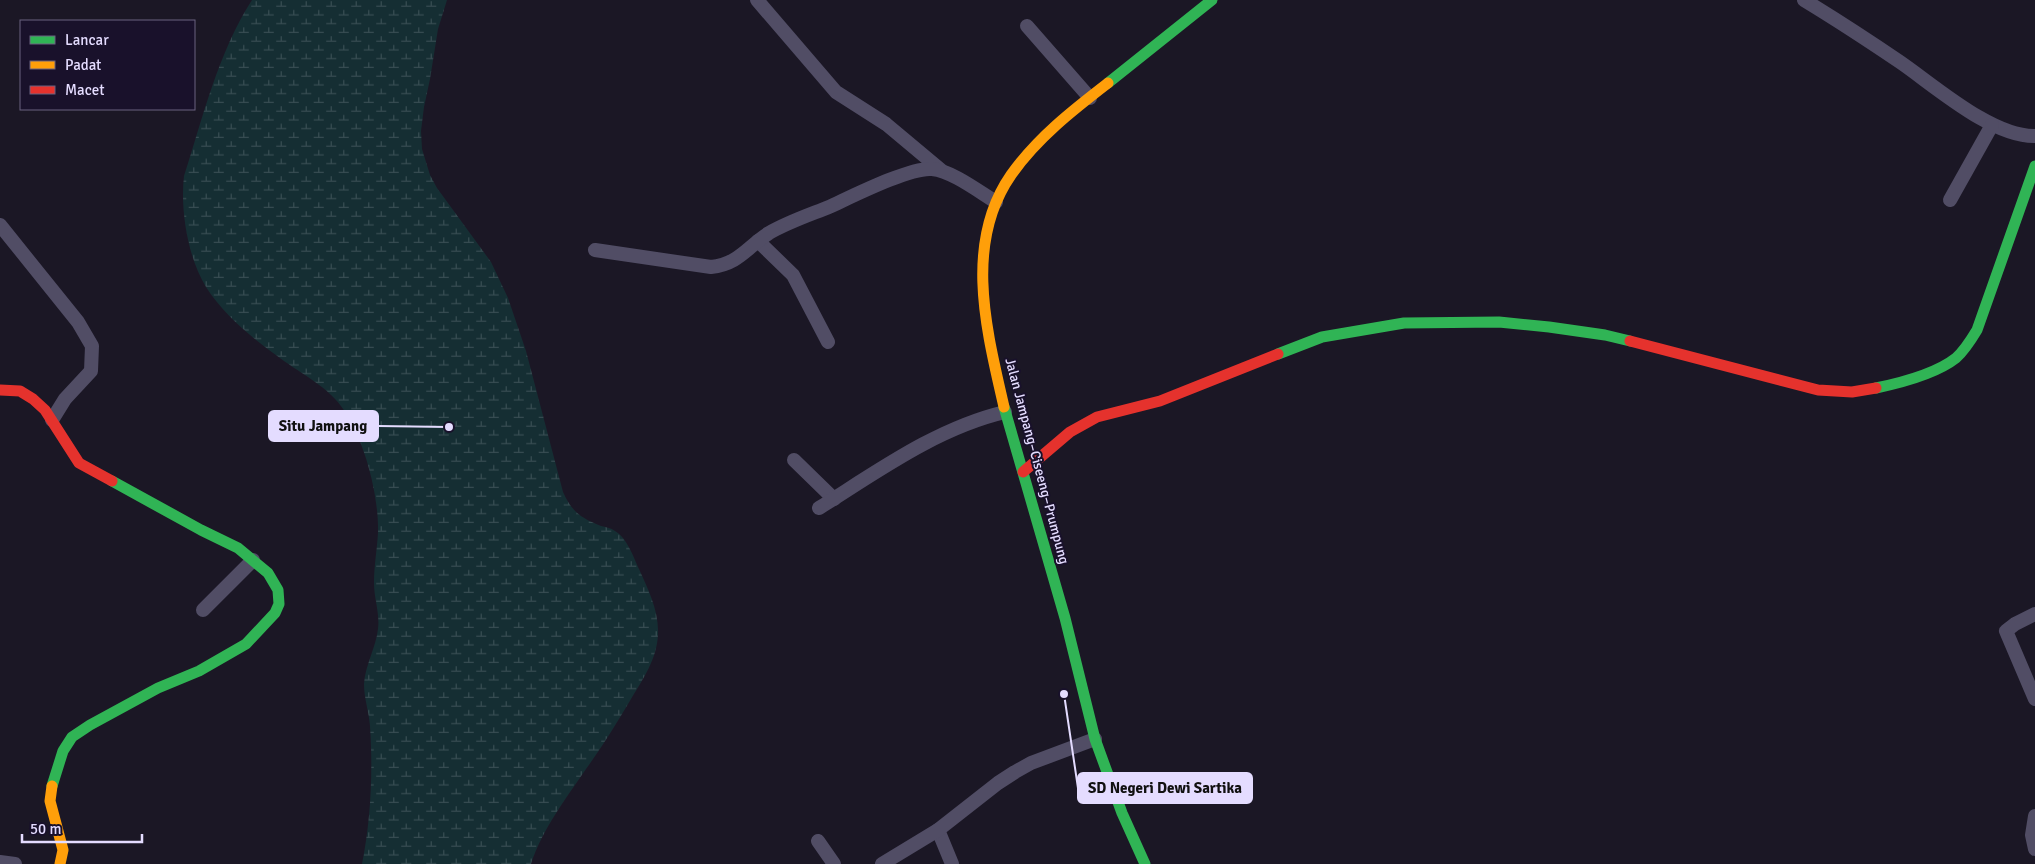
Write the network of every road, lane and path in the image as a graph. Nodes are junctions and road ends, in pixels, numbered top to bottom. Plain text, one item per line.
1 (757, 0) edge
2 (1212, 0) edge
3 (1804, 0) edge
4 (1027, 26) dead end
5 (1090, 98) junction
6 (1992, 125) junction
7 (2035, 136) edge
8 (2035, 166) edge
9 (942, 171) junction
10 (1950, 200) dead end
11 (996, 202) junction
12 (0, 225) edge
13 (758, 241) junction
14 (595, 250) dead end
15 (828, 342) dead end
16 (0, 390) edge
17 (1005, 412) junction
18 (52, 420) junction
19 (794, 460) dead end
20 (1024, 472) junction
21 (834, 499) junction
22 (819, 508) dead end
23 (253, 560) junction
24 (203, 610) dead end
25 (2035, 614) edge
26 (2035, 700) edge
27 (1095, 739) junction
28 (2035, 816) edge
29 (938, 830) junction
30 (818, 841) dead end
31 (2035, 849) edge
32 (0, 862) edge
33 (15, 864) edge
34 (60, 864) edge
35 (834, 864) edge
36 (882, 864) edge
37 (952, 864) edge
38 (1145, 864) edge

1 - 9 street
2 - 5 street, Jalan Jampang–Ciseeng–Prumpung
3 - 6 street
4 - 5 street
5 - 11 street, Jalan Jampang–Ciseeng–Prumpung
6 - 7 street
6 - 10 street
8 - 20 street
9 - 11 street
9 - 13 street
11 - 17 street, Jalan Jampang–Ciseeng–Prumpung
12 - 18 street
13 - 14 street
13 - 15 street
16 - 18 street
17 - 20 street, Jalan Jampang–Ciseeng–Prumpung
17 - 21 street
18 - 23 street
19 - 21 street
20 - 27 street, Jalan Jampang–Ciseeng–Prumpung
21 - 22 street
23 - 24 street
23 - 34 street
25 - 26 street
27 - 29 street
27 - 38 street, Jalan Jampang–Ciseeng–Prumpung
28 - 31 street
29 - 36 street
29 - 37 street
30 - 35 street
32 - 33 street

